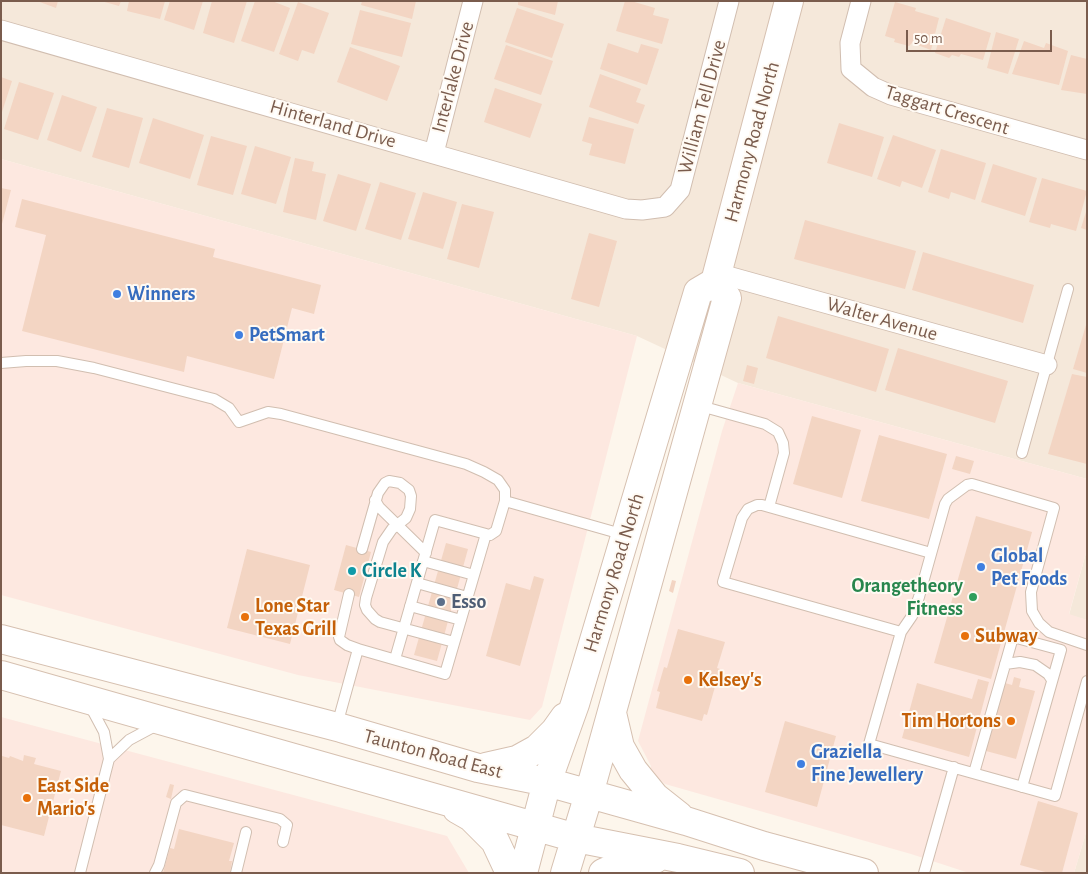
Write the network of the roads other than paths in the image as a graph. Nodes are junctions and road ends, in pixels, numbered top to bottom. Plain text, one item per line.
1 (473, 1) edge
2 (729, 1) edge
3 (788, 1) edge
4 (861, 1) edge
5 (1, 30) edge
6 (1087, 150) edge
7 (434, 153) junction
8 (665, 207) joint
9 (716, 277) junction
10 (1068, 289) dead end
11 (1, 363) edge
12 (1047, 365) junction
13 (697, 405) junction
14 (1022, 453) dead end
15 (375, 500) junction
16 (505, 501) junction
17 (769, 507) junction
18 (397, 525) junction
19 (486, 534) junction
20 (626, 536) junction
21 (362, 549) dead end
22 (932, 553) junction
23 (424, 557) junction
24 (474, 575) junction
25 (417, 583) junction
26 (350, 594) dead end
27 (467, 597) junction
28 (410, 606) junction
29 (461, 620) junction
30 (404, 628) junction
31 (900, 632) junction
32 (1, 639) edge
33 (454, 642) junction
34 (1087, 644) edge
35 (358, 649) junction
36 (395, 659) junction
37 (1005, 664) junction
38 (1, 675) edge
39 (1052, 680) junction
40 (1087, 681) edge
41 (86, 699) junction
42 (575, 704) junction
43 (612, 709) junction
44 (162, 722) junction
45 (336, 727) junction
46 (109, 759) junction
47 (954, 767) junction
48 (478, 768) junction
49 (974, 773) junction
50 (548, 782) junction
51 (1022, 787) junction
52 (589, 794) junction
53 (441, 800) junction
54 (686, 821) junction
55 (535, 826) junction
56 (246, 832) dead end
57 (576, 838) junction
58 (283, 842) dead end
59 (678, 858) junction
60 (80, 873) edge
61 (155, 873) edge
62 (236, 873) edge
63 (510, 873) edge
64 (523, 873) edge
65 (564, 873) edge
66 (604, 873) edge
67 (740, 873) edge
68 (864, 873) edge
69 (924, 873) edge

1 - 7 street, Interlake Drive
2 - 8 street, William Tell Drive
3 - 9 main road, Harmony Road North
4 - 6 street, Taggart Crescent
5 - 7 street, Hinterland Drive
7 - 8 street, Hinterland Drive
9 - 12 street, Walter Avenue
9 - 13 main road, Harmony Road North
9 - 20 main road, Harmony Road North
10 - 12 lane
11 - 16 lane
12 - 14 lane
13 - 17 lane
13 - 43 main road, Harmony Road North
15 - 18 lane
15 - 18 lane
15 - 21 lane
16 - 19 lane
16 - 20 lane
17 - 22 lane
17 - 31 lane
18 - 23 lane
18 - 30 lane
19 - 23 lane
19 - 24 lane
20 - 42 main road, Harmony Road North
22 - 31 lane
22 - 34 lane
23 - 24 lane
23 - 25 lane
24 - 27 lane
25 - 27 lane
25 - 28 lane
26 - 35 lane
27 - 29 lane
28 - 29 lane
28 - 30 lane
29 - 33 lane
30 - 33 lane
30 - 36 lane
31 - 47 lane
32 - 45 main road, Taunton Road East
33 - 36 lane
35 - 36 lane
35 - 45 lane
37 - 39 lane
37 - 39 lane
37 - 49 lane
38 - 41 main road, Taunton Road East
39 - 51 lane
40 - 51 lane
41 - 44 main road, Taunton Road East
41 - 46 lane
42 - 48 main road
42 - 50 main road, Harmony Road North
43 - 52 main road, Harmony Road North
43 - 54 main road
44 - 46 lane
44 - 53 main road, Taunton Road East
45 - 48 main road, Taunton Road East
46 - 60 lane
47 - 49 lane
47 - 69 lane
48 - 50 main road, Taunton Road East
49 - 51 lane
50 - 52 main road, Taunton Road East
50 - 55 main road, Harmony Road North
52 - 54 main road, Taunton Road East
52 - 57 main road, Harmony Road North
53 - 55 main road, Taunton Road East
53 - 63 main road
54 - 68 main road, Taunton Road East
55 - 57 main road, Taunton Road East
55 - 64 main road, Harmony Road North
56 - 62 lane
57 - 59 main road, Taunton Road East
57 - 65 main road, Harmony Road North
58 - 61 lane
59 - 66 main road
59 - 67 main road, Taunton Road East

